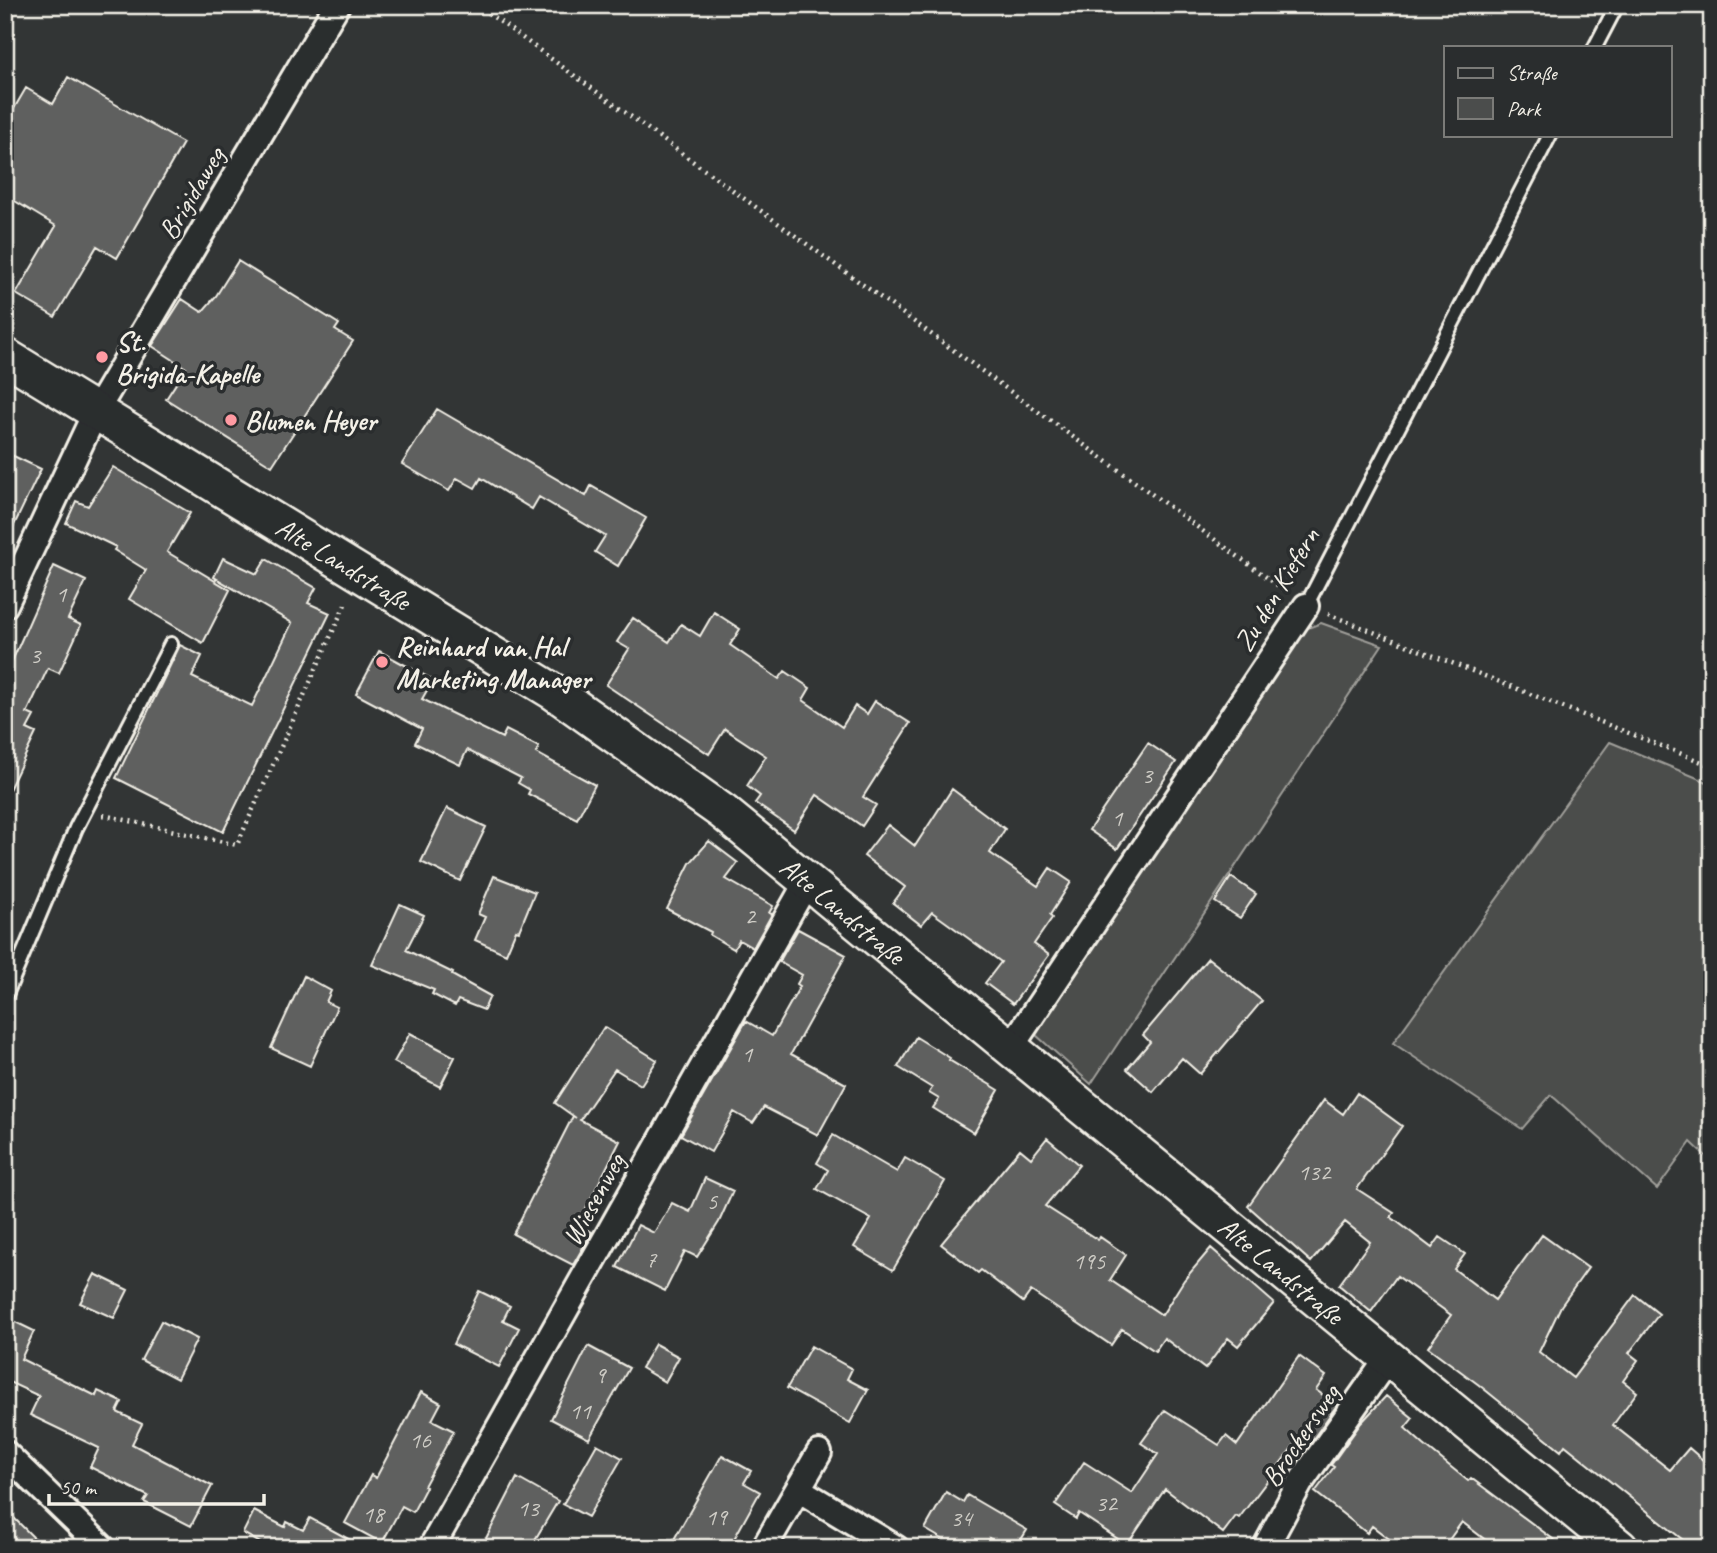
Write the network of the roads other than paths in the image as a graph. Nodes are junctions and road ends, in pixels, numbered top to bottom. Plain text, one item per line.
1 (337, 5) edge
2 (1617, 5) edge
3 (1596, 46) edge
4 (1549, 136) edge
5 (5, 356) edge
6 (96, 411) junction
7 (5, 605) edge
8 (1306, 606) joint
9 (171, 644) dead end
10 (808, 880) junction
11 (5, 997) edge
12 (1011, 1047) junction
13 (1389, 1357) junction
14 (5, 1453) edge
15 (819, 1453) dead end
16 (798, 1489) junction
17 (103, 1548) edge
18 (431, 1548) edge
19 (764, 1548) edge
20 (897, 1548) edge
21 (1265, 1548) edge
22 (1620, 1548) edge

1 - 6 street, Brigidaweg
2 - 3 lane
4 - 8 lane, Zu den Kiefern
5 - 6 main road, Alte Landstraße
6 - 7 street, Brigidaweg
6 - 10 main road, Alte Landstraße
8 - 12 street, Zu den Kiefern
9 - 11 lane
10 - 12 main road, Alte Landstraße
10 - 18 street, Wiesenweg
12 - 13 main road, Alte Landstraße
13 - 21 street, Brockersweg
13 - 22 main road, Alte Landstraße
14 - 17 street
15 - 16 street
16 - 19 street
16 - 20 street

